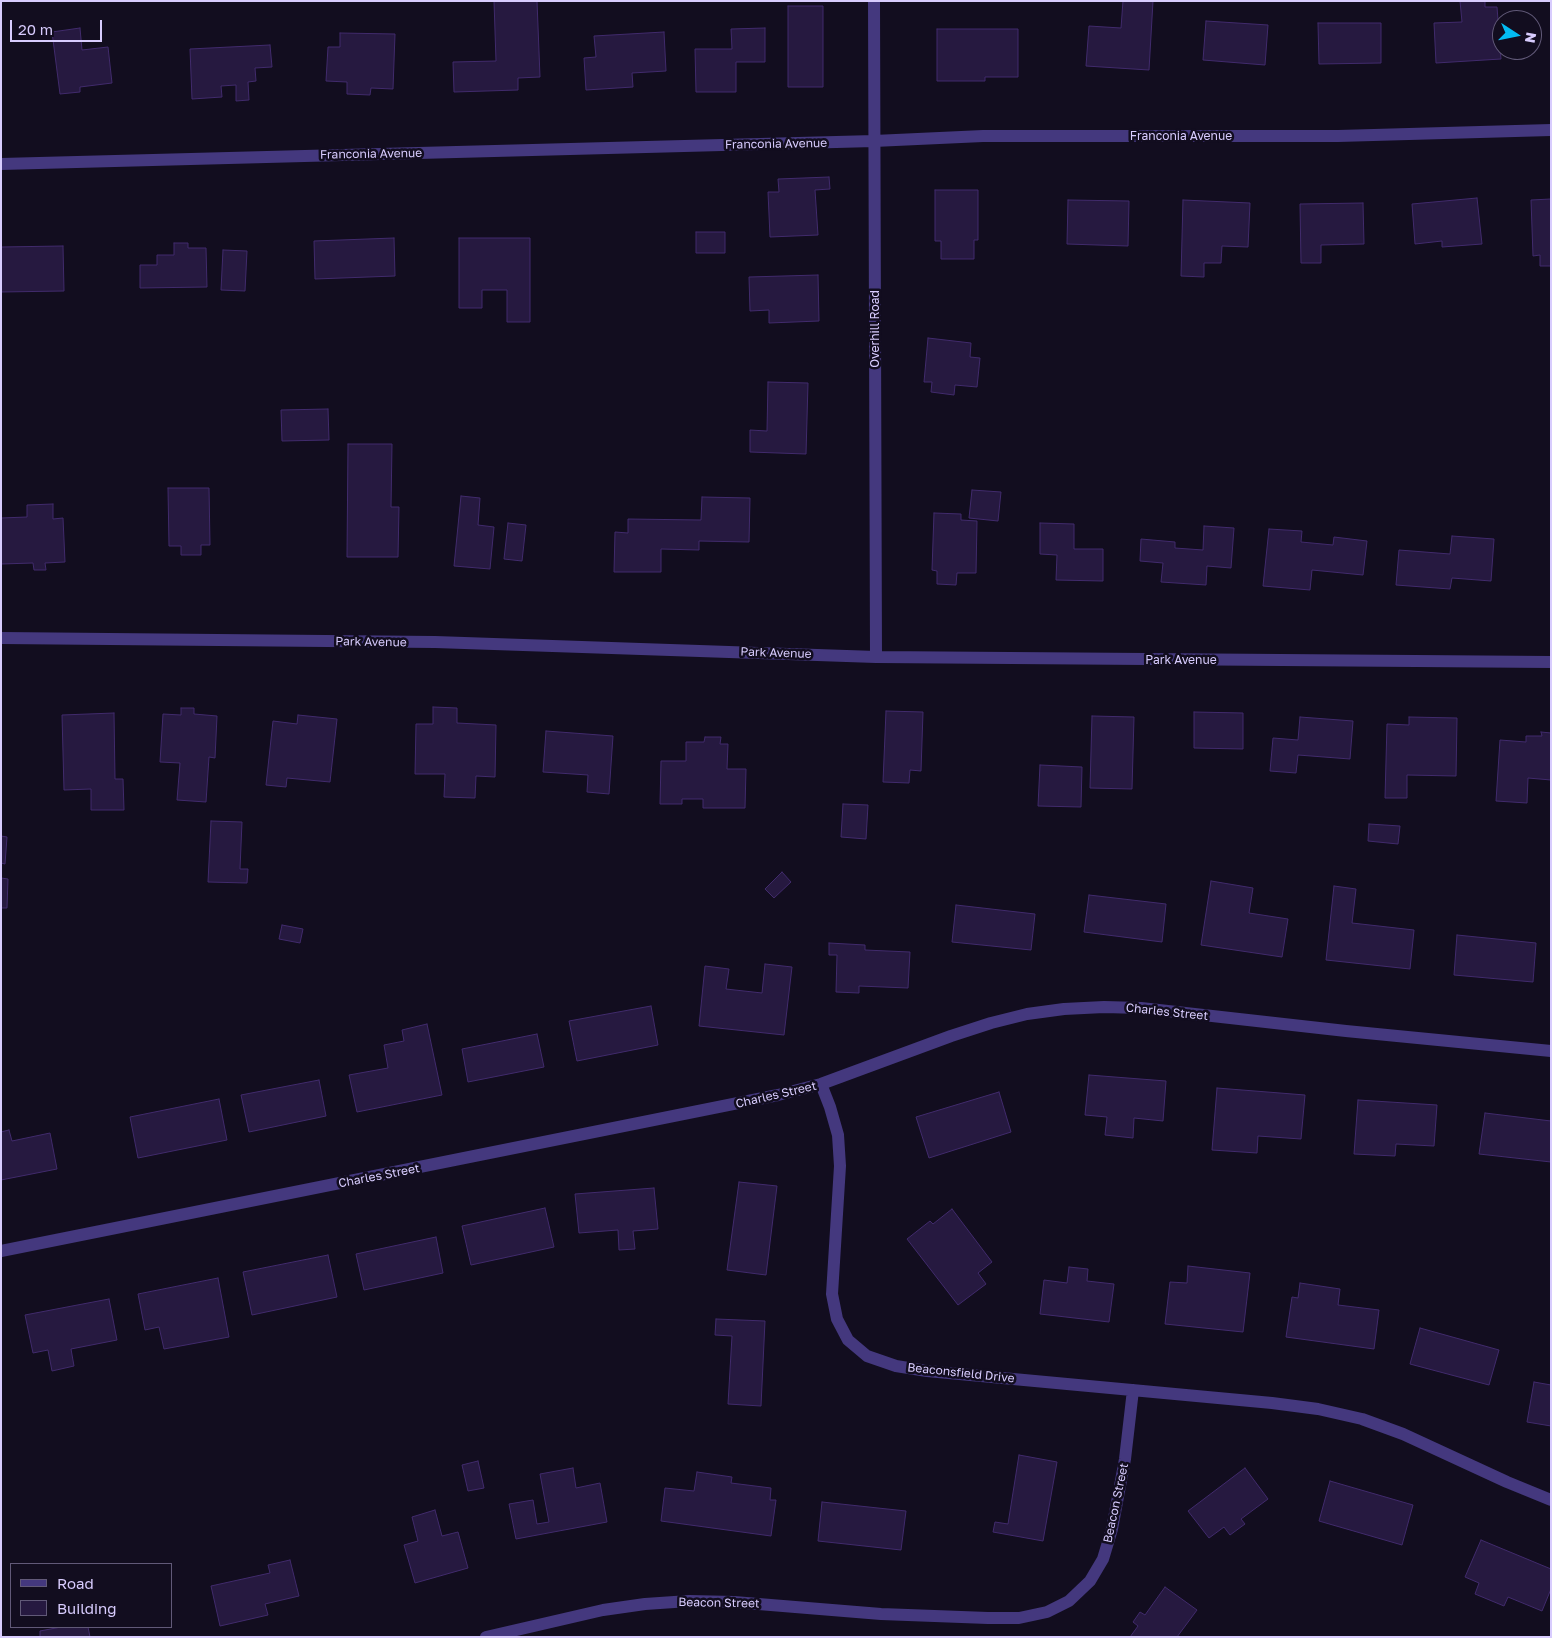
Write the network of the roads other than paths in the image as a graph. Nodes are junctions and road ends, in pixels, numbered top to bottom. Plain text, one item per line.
1 (874, 1) edge
2 (1551, 130) edge
3 (874, 141) junction
4 (1, 164) edge
5 (1, 638) edge
6 (876, 657) junction
7 (1551, 662) edge
8 (1551, 1051) edge
9 (821, 1084) junction
10 (1, 1251) edge
11 (1133, 1390) junction
12 (1551, 1500) edge
13 (486, 1637) edge

1 - 3 street, Overhill Road
2 - 3 street, Franconia Avenue
3 - 4 street, Franconia Avenue
3 - 6 street, Overhill Road
5 - 6 street, Park Avenue
6 - 7 street, Park Avenue
8 - 9 street, Charles Street
9 - 10 street, Charles Street
9 - 11 street, Beaconsfield Drive
11 - 12 street
11 - 13 street, Beacon Street

